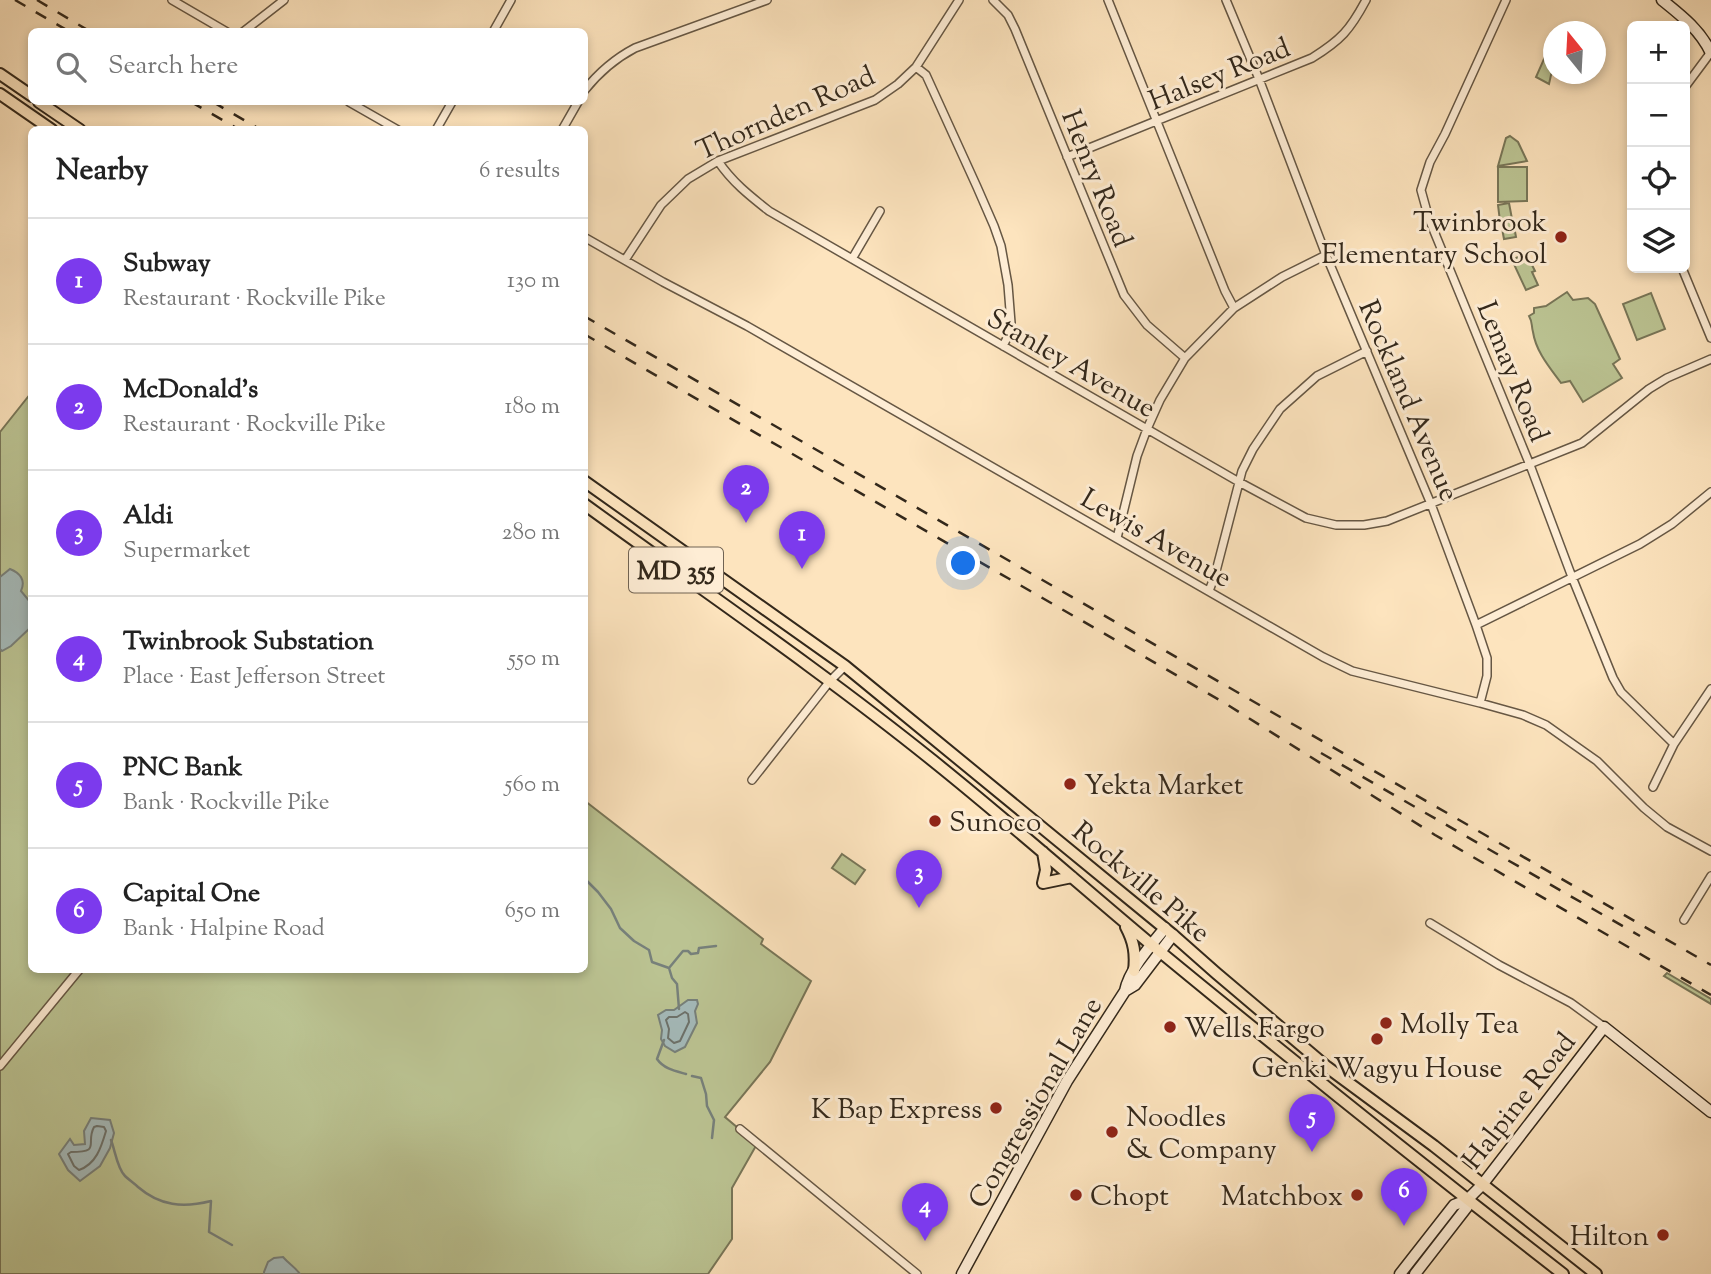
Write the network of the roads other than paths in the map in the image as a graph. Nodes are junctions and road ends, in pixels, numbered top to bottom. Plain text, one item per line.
1 (173, 0) edge
2 (284, 0) edge
3 (511, 0) edge
4 (767, 0) edge
5 (959, 0) edge
6 (993, 0) edge
7 (1108, 0) edge
8 (1226, 0) edge
9 (1366, 0) edge
10 (1506, 0) edge
11 (1662, 0) edge
12 (220, 28) edge
13 (248, 28) edge
14 (495, 28) edge
15 (1711, 53) edge
16 (916, 67) junction
17 (0, 74) edge
18 (1259, 79) junction
19 (1687, 84) edge
20 (588, 86) edge
21 (28, 93) edge
22 (0, 94) edge
23 (43, 105) edge
24 (354, 105) edge
25 (450, 105) edge
26 (576, 105) edge
27 (1157, 120) junction
28 (45, 126) edge
29 (74, 126) edge
30 (391, 126) edge
31 (438, 126) edge
32 (564, 126) edge
33 (1067, 157) junction
34 (718, 161) junction
35 (880, 211) dead end
36 (588, 239) edge
37 (1326, 255) junction
38 (852, 259) junction
39 (625, 260) junction
40 (1684, 273) edge
41 (1234, 308) junction
42 (1711, 338) edge
43 (1003, 346) junction
44 (1367, 351) junction
45 (1185, 358) junction
46 (1711, 359) edge
47 (1147, 429) junction
48 (1530, 465) junction
49 (1239, 482) junction
50 (588, 484) edge
51 (1711, 492) edge
52 (1430, 504) junction
53 (588, 507) edge
54 (1117, 538) junction
55 (1572, 577) junction
56 (1209, 591) junction
57 (1476, 625) junction
58 (845, 666) junction
59 (830, 681) junction
60 (1711, 689) edge
61 (1480, 703) junction
62 (1674, 744) junction
63 (752, 780) dead end
64 (1653, 787) dead end
65 (1711, 850) edge
66 (1043, 852) junction
67 (1711, 876) edge
68 (1072, 877) junction
69 (1121, 919) junction
70 (1684, 920) dead end
71 (1430, 923) dead end
72 (1169, 932) junction
73 (1156, 948) junction
74 (1134, 971) junction
75 (77, 973) edge
76 (1125, 992) junction
77 (1605, 1027) junction
78 (0, 1066) edge
79 (1711, 1111) edge
80 (740, 1129) dead end
81 (1482, 1185) junction
82 (1467, 1200) junction
83 (918, 1274) edge
84 (962, 1274) edge
85 (1400, 1274) edge
86 (1415, 1274) edge
87 (1563, 1274) edge
88 (1596, 1274) edge

1 - 12 street
2 - 13 street
3 - 14 street
4 - 20 street
5 - 16 street, Thornden Road
6 - 33 street, Henry Road
7 - 27 street
8 - 18 street, Rockland Avenue
9 - 18 street, Halsey Road
10 - 48 street, Lemay Road
11 - 15 street
15 - 19 street
16 - 34 street, Thornden Road
16 - 43 street
17 - 21 main road
18 - 27 street, Halsey Road
18 - 37 street, Rockland Avenue
22 - 28 main road
23 - 29 main road
24 - 30 street
25 - 31 street
26 - 32 street
27 - 33 street, Halsey Road
27 - 41 street
33 - 45 street, Henry Road
34 - 38 street, Stanley Avenue
34 - 39 street, Thornden Road
35 - 38 street
36 - 39 street, Lewis Avenue
37 - 41 street
37 - 44 street, Rockland Avenue
38 - 43 street, Stanley Avenue
39 - 54 street, Lewis Avenue
40 - 42 street
41 - 45 street
43 - 47 street, Stanley Avenue
44 - 49 street
44 - 52 street, Rockland Avenue
45 - 47 street
46 - 48 street, Stanley Avenue
47 - 49 street, Stanley Avenue
47 - 54 street
48 - 52 street, Stanley Avenue
48 - 55 street, Lemay Road
49 - 52 street, Stanley Avenue
49 - 56 street
50 - 58 main road, Rockville Pike / MD 355
51 - 55 street
52 - 57 street, Rockland Avenue
53 - 59 main road, Rockville Pike / MD 355
54 - 56 street, Lewis Avenue
55 - 57 street
55 - 62 street, Lemay Road
56 - 61 street, Lewis Avenue
57 - 61 street, Rockland Avenue
58 - 59 street
58 - 72 main road, Rockville Pike / MD 355
59 - 63 street
59 - 66 main road, Rockville Pike / MD 355
60 - 62 street
61 - 65 street, Lewis Avenue
62 - 64 street
66 - 68 main road, Rockville Pike / MD 355
66 - 68 main road
67 - 70 street
68 - 69 main road, Rockville Pike / MD 355
69 - 73 main road, Rockville Pike / MD 355
69 - 74 main road
71 - 77 street
72 - 73 street, Congressional Lane
72 - 81 main road, Rockville Pike / MD 355
73 - 74 street, Congressional Lane
73 - 76 street, Congressional Lane
73 - 82 main road, Rockville Pike / MD 355
74 - 76 street, Congressional Lane
75 - 78 street
76 - 84 street, Congressional Lane
77 - 79 street
77 - 81 street, Halpine Road
80 - 83 street
81 - 82 street, Halpine Road
81 - 88 main road, Rockville Pike / MD 355
82 - 85 street, Halpine Road
82 - 86 street, Halpine Road
82 - 87 main road, Rockville Pike / MD 355

